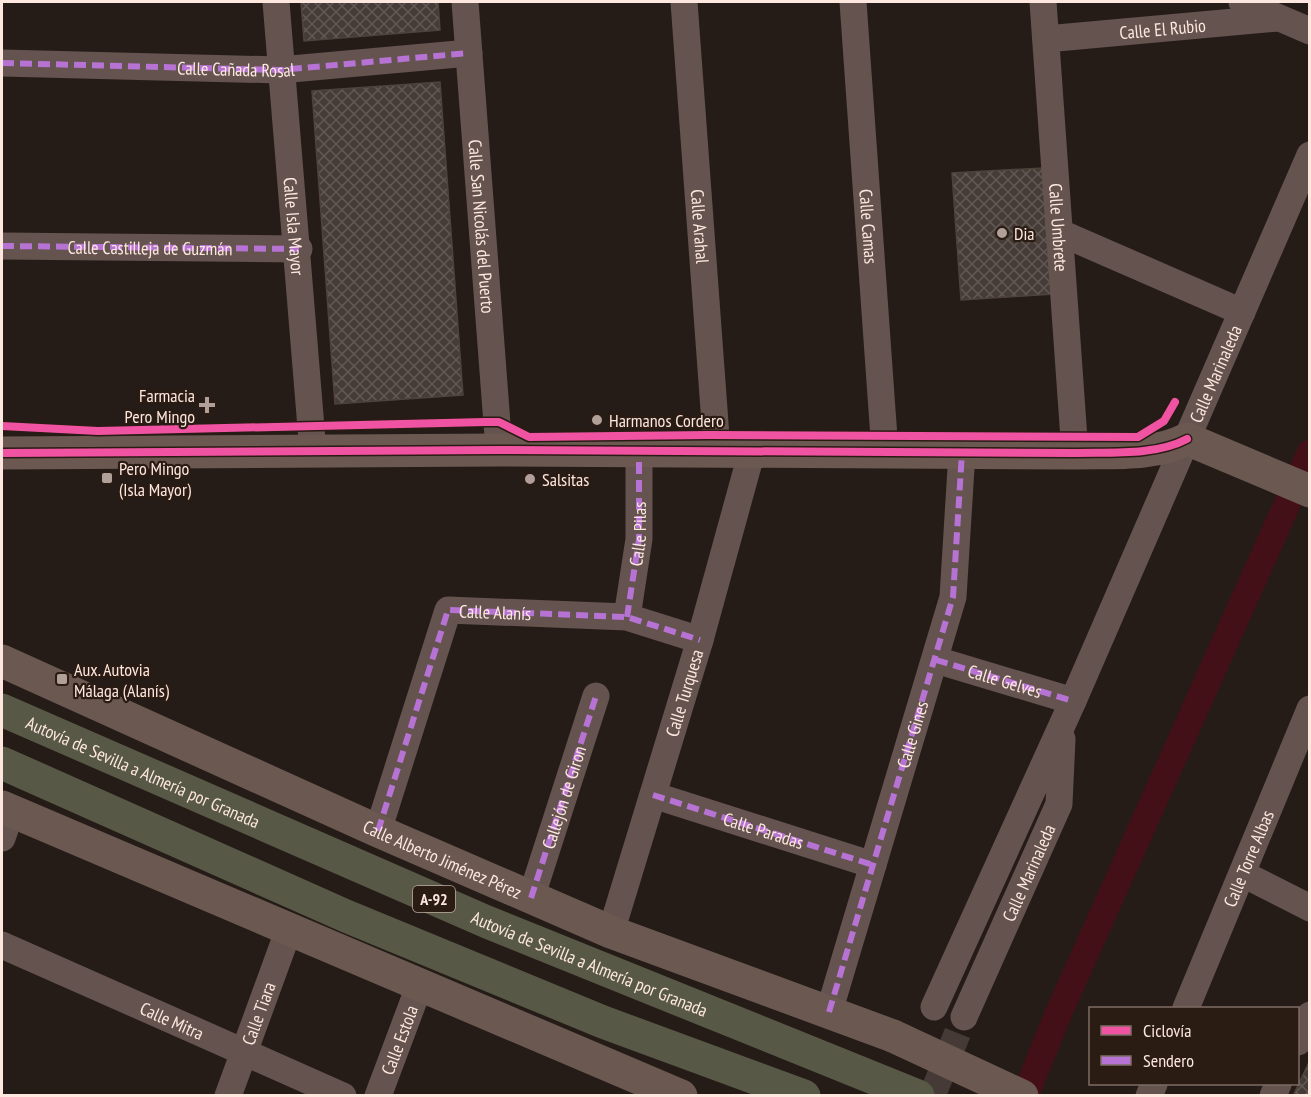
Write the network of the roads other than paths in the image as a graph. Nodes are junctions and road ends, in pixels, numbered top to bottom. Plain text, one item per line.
1 (276, 2) edge
2 (465, 2) edge
3 (684, 2) edge
4 (853, 2) edge
5 (1043, 2) edge
6 (1242, 2) edge
7 (1278, 18) junction
8 (1310, 31) edge
9 (1046, 39) junction
10 (469, 53) junction
11 (2, 63) edge
12 (280, 70) junction
13 (1310, 155) edge
14 (1061, 233) junction
15 (2, 246) edge
16 (299, 249) junction
17 (1242, 312) junction
18 (1187, 439) junction
19 (499, 450) junction
20 (639, 450) junction
21 (717, 450) junction
22 (752, 451) junction
23 (313, 452) junction
24 (885, 452) junction
25 (962, 452) junction
26 (1075, 453) junction
27 (8, 456) edge
28 (1310, 491) edge
29 (627, 617) junction
30 (700, 640) junction
31 (936, 660) junction
32 (2, 661) edge
33 (596, 696) dead end
34 (1310, 709) edge
35 (2, 710) edge
36 (1068, 712) junction
37 (1301, 752) edge
38 (2, 763) edge
39 (652, 795) junction
40 (5, 819) edge
41 (378, 831) junction
42 (873, 865) junction
43 (1243, 874) junction
44 (531, 898) junction
45 (1310, 908) edge
46 (289, 929) junction
47 (611, 932) junction
48 (2, 945) edge
49 (420, 984) junction
50 (934, 1007) dead end
51 (1186, 1007) edge
52 (829, 1012) junction
53 (1310, 1016) edge
54 (964, 1017) tunnel mouth
55 (1299, 1040) edge
56 (244, 1052) junction
57 (674, 1094) edge
58 (228, 1095) edge
59 (343, 1095) edge
60 (378, 1095) edge
61 (804, 1095) edge
62 (918, 1095) edge
63 (1022, 1095) edge

1 - 12 street, Calle Isla Mayor
2 - 10 street, Calle San Nicolás del Puerto
3 - 21 street, Calle Arahal
4 - 24 street, Calle Camas
5 - 9 street, Calle Umbrete
6 - 7 street
7 - 8 street
7 - 9 street, Calle El Rubio
9 - 14 street, Calle Umbrete
10 - 12 street, Calle Cañada Rosal
10 - 19 street, Calle San Nicolás del Puerto
11 - 12 street, Calle Cañada Rosal
12 - 16 street, Calle Isla Mayor
13 - 17 street, Calle Marinaleda
14 - 17 street
14 - 26 street, Calle Umbrete
15 - 16 street, Calle Castilleja de Guzmán
16 - 23 street, Calle Isla Mayor
17 - 18 street, Calle Marinaleda
18 - 26 street
18 - 28 street
18 - 36 street, Calle Marinaleda
19 - 20 street
19 - 23 street
20 - 21 street
20 - 29 street, Calle Pilas
21 - 22 street
22 - 24 street
22 - 30 street, Calle Turquesa
23 - 27 street
24 - 25 street
25 - 26 street
25 - 31 street, Calle Gines
29 - 30 street, Calle Alanís
29 - 41 street, Calle Alanís
30 - 39 street, Calle Turquesa
31 - 36 street, Calle Gelves
31 - 42 street, Calle Gines
32 - 41 street, Calle Alberto Jiménez Pérez
33 - 44 street, Callejón de Giron
34 - 37 street, Calle Torre Albas
35 - 62 highway, Autovía de Sevilla a Almería por Granada / A-92
36 - 50 street, Calle Marinaleda
36 - 54 street, Calle Marinaleda
37 - 43 street, Calle Torre Albas
38 - 61 highway
39 - 42 street, Calle Paradas
39 - 47 street, Calle Turquesa
40 - 46 street
41 - 44 street, Calle Alberto Jiménez Pérez
42 - 52 street, Calle Gines
43 - 45 street
43 - 51 street, Calle Torre Albas
44 - 47 street, Calle Alberto Jiménez Pérez
46 - 49 street
46 - 56 street, Calle Tiara
47 - 52 street, Calle Alberto Jiménez Pérez
48 - 56 street, Calle Mitra
49 - 57 street
49 - 60 street, Calle Estola
52 - 63 street, Calle Alberto Jiménez Pérez, bridge
53 - 55 street
56 - 58 street, Calle Tiara
56 - 59 street, Calle Mitra

